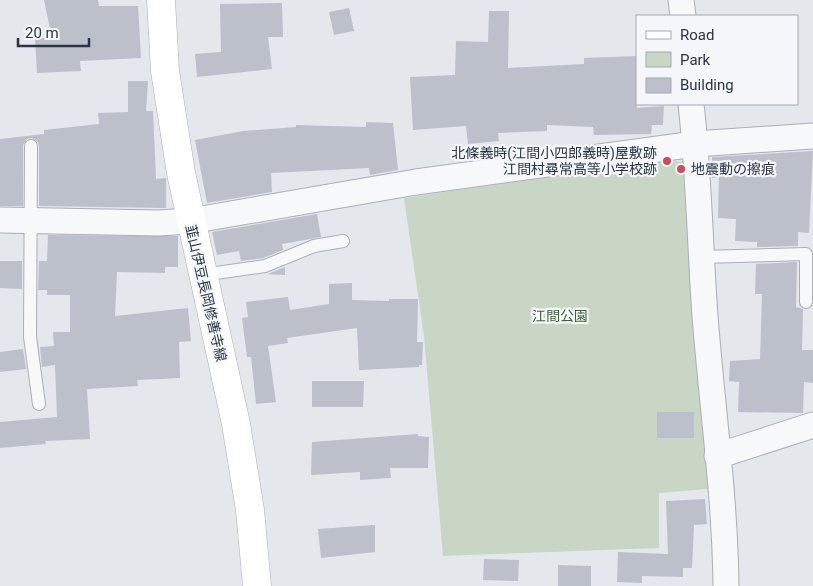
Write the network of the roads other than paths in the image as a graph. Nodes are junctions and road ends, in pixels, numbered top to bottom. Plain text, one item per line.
1 (160, 0) edge
2 (681, 0) edge
3 (683, 15) edge
4 (691, 105) edge
5 (813, 136) edge
6 (695, 144) junction
7 (31, 146) dead end
8 (0, 220) edge
9 (30, 221) junction
10 (190, 221) junction
11 (343, 241) dead end
12 (702, 257) junction
13 (202, 275) junction
14 (806, 302) dead end
15 (39, 404) dead end
16 (813, 425) edge
17 (717, 456) junction
18 (257, 586) edge
19 (726, 586) edge

1 - 10 main road, 韮山伊豆長岡修善寺線
2 - 3 street
4 - 6 street
5 - 6 street
6 - 10 street
6 - 12 street
7 - 9 lane
8 - 9 street
9 - 10 street
9 - 15 lane
10 - 13 main road, 韮山伊豆長岡修善寺線
11 - 13 lane
12 - 14 lane
12 - 17 street
13 - 18 main road, 韮山伊豆長岡修善寺線
16 - 17 street
17 - 19 street

